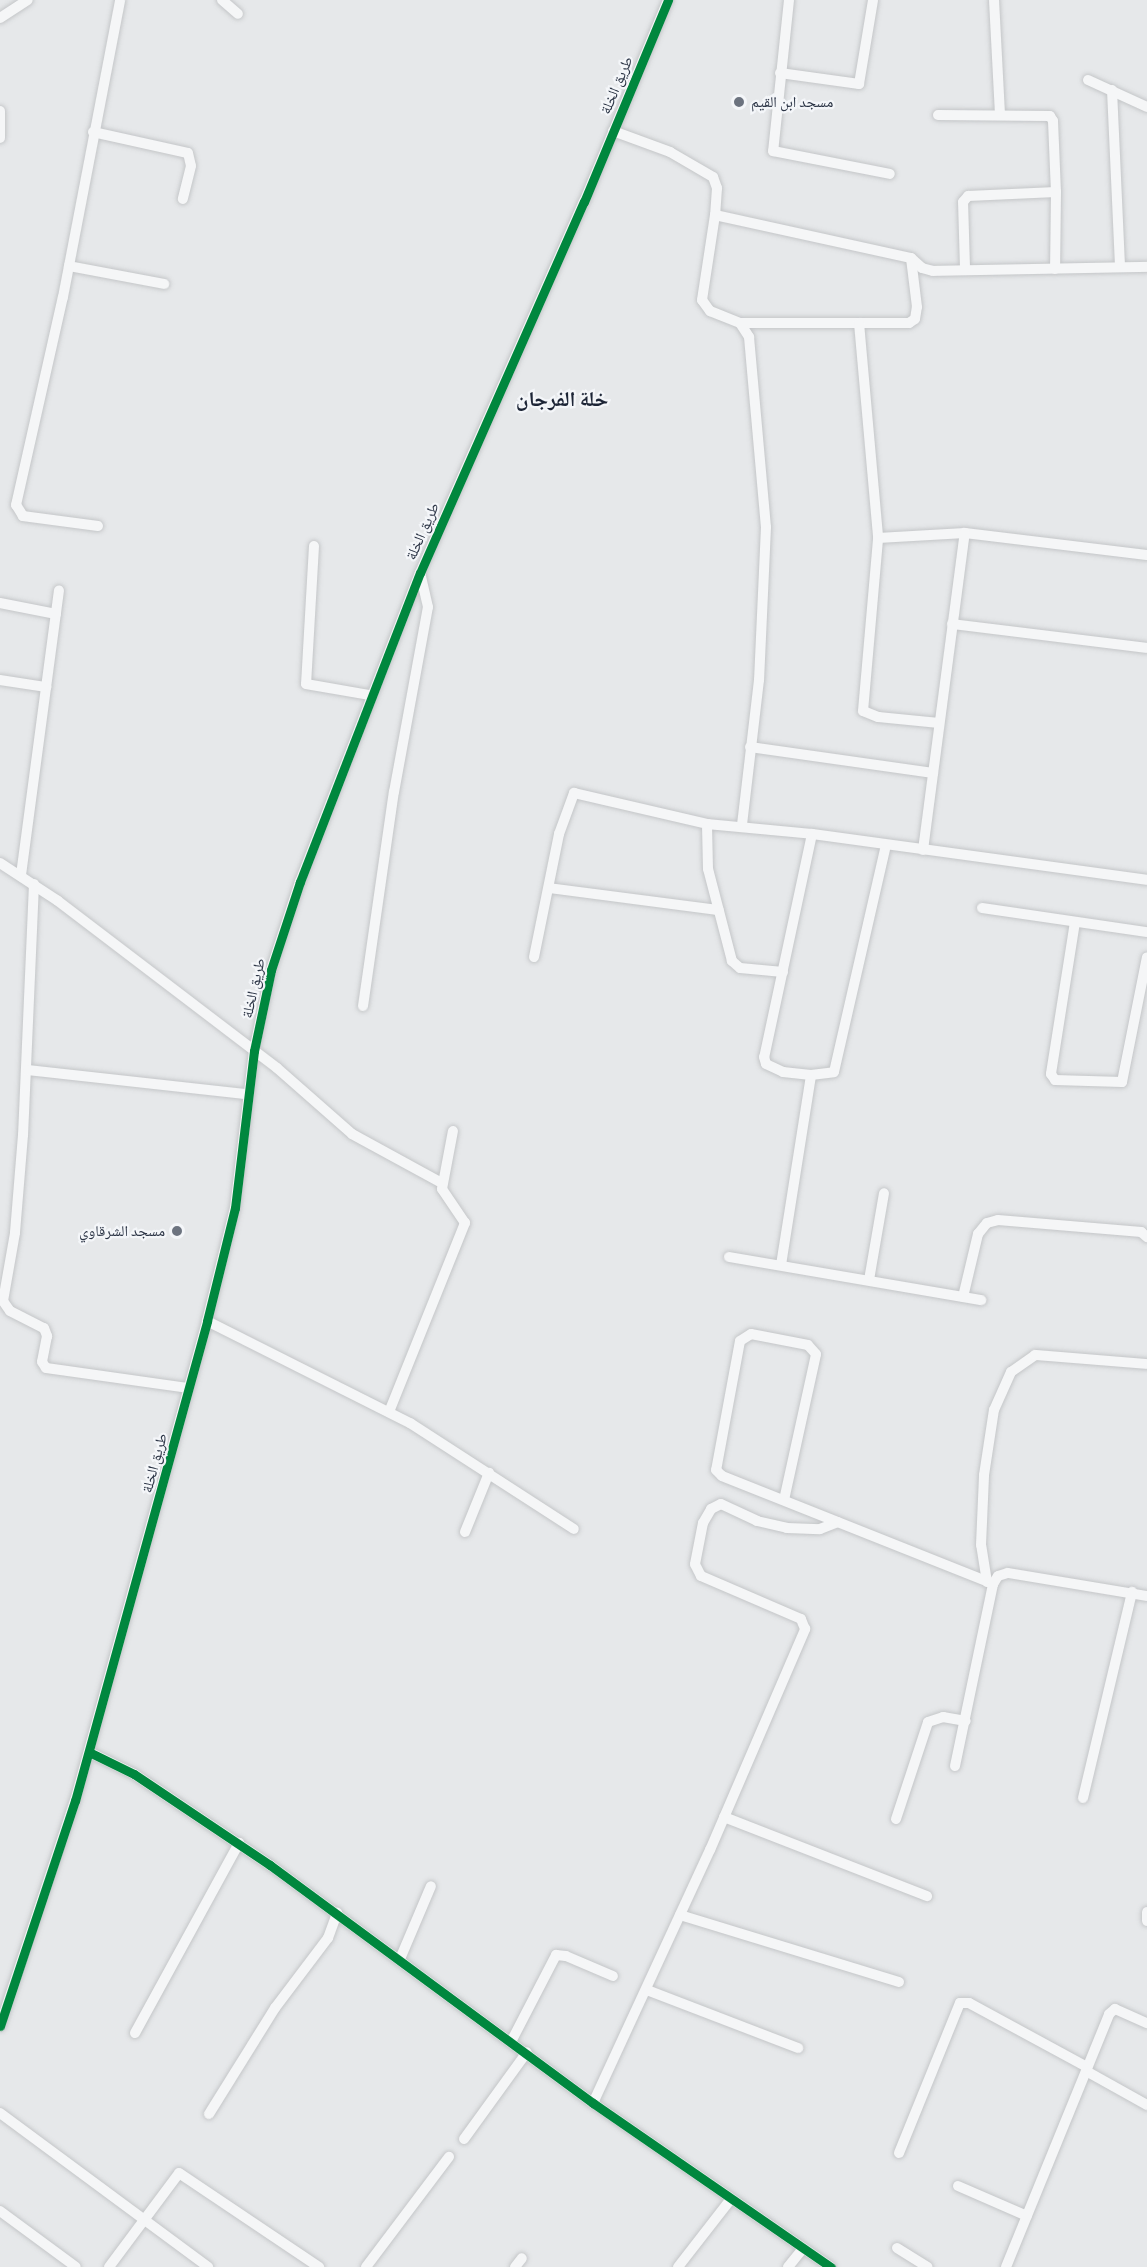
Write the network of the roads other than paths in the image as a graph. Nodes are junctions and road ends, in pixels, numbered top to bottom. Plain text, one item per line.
1 (28, 0) edge
2 (120, 0) edge
3 (222, 0) edge
4 (668, 0) edge
5 (789, 0) edge
6 (873, 0) edge
7 (994, 0) edge
8 (238, 14) dead end
9 (0, 18) edge
10 (780, 73) junction
11 (1089, 80) dead end
12 (1112, 90) junction
13 (1147, 107) edge
14 (0, 111) edge
15 (1000, 114) junction
16 (938, 115) dead end
17 (613, 131) junction
18 (93, 132) junction
19 (0, 138) edge
20 (890, 174) dead end
21 (1056, 192) junction
22 (183, 199) dead end
23 (715, 215) junction
24 (911, 258) junction
25 (69, 266) junction
26 (1120, 266) junction
27 (1147, 267) edge
28 (965, 268) junction
29 (1055, 269) junction
30 (164, 284) dead end
31 (740, 323) junction
32 (859, 323) junction
33 (98, 526) dead end
34 (965, 533) junction
35 (878, 538) junction
36 (314, 546) dead end
37 (1147, 555) edge
38 (420, 573) junction
39 (59, 591) dead end
40 (0, 603) edge
41 (56, 614) junction
42 (952, 624) junction
43 (1147, 648) edge
44 (0, 681) edge
45 (46, 687) junction
46 (370, 695) junction
47 (939, 723) junction
48 (750, 747) junction
49 (933, 773) junction
50 (707, 824) junction
51 (741, 825) junction
52 (812, 834) junction
53 (886, 845) junction
54 (923, 850) junction
55 (0, 863) edge
56 (21, 875) junction
57 (1147, 880) edge
58 (34, 884) junction
59 (549, 888) junction
60 (982, 908) dead end
61 (718, 910) junction
62 (1075, 922) junction
63 (1147, 932) edge
64 (534, 957) dead end
65 (1147, 957) edge
66 (783, 972) junction
67 (363, 1006) dead end
68 (254, 1052) junction
69 (28, 1070) junction
70 (811, 1075) junction
71 (247, 1094) junction
72 (453, 1131) dead end
73 (442, 1182) junction
74 (884, 1193) dead end
75 (1147, 1237) edge
76 (729, 1257) dead end
77 (781, 1265) junction
78 (869, 1280) junction
79 (963, 1297) junction
80 (981, 1300) dead end
81 (207, 1321) junction
82 (1147, 1364) edge
83 (188, 1388) junction
84 (389, 1412) junction
85 (489, 1473) junction
86 (784, 1500) junction
87 (838, 1522) junction
88 (574, 1529) dead end
89 (465, 1532) dead end
90 (990, 1583) junction
91 (1132, 1592) junction
92 (1147, 1596) edge
93 (966, 1721) junction
94 (89, 1752) junction
95 (955, 1766) dead end
96 (1083, 1798) dead end
97 (724, 1817) junction
98 (896, 1819) dead end
99 (239, 1843) junction
100 (430, 1886) dead end
101 (927, 1896) dead end
102 (1147, 1912) edge
103 (337, 1913) junction
104 (680, 1915) junction
105 (1147, 1921) edge
106 (400, 1959) junction
107 (613, 1976) dead end
108 (898, 1982) dead end
109 (647, 1990) junction
110 (1147, 2023) edge
111 (0, 2026) edge
112 (135, 2033) dead end
113 (512, 2040) junction
114 (798, 2048) dead end
115 (527, 2052) junction
116 (1087, 2069) junction
117 (593, 2103) junction
118 (1147, 2105) edge
119 (0, 2113) edge
120 (209, 2114) dead end
121 (464, 2139) dead end
122 (899, 2153) dead end
123 (449, 2157) dead end
124 (958, 2186) dead end
125 (731, 2199) junction
126 (0, 2211) edge
127 (1027, 2216) junction
128 (145, 2220) junction
129 (897, 2248) dead end
130 (802, 2250) junction
131 (311, 2265) edge
132 (76, 2267) edge
133 (109, 2267) edge
134 (208, 2267) edge
135 (366, 2267) edge
136 (678, 2267) edge
137 (788, 2267) edge
138 (831, 2267) edge
139 (927, 2267) edge
140 (1006, 2267) edge

1 - 9 street
2 - 18 street
3 - 8 street
4 - 17 street, طريق الخلة
5 - 10 street
6 - 10 street
7 - 15 street
10 - 20 street
11 - 12 street
12 - 13 street
12 - 26 street
14 - 19 street
15 - 16 street
15 - 21 street
17 - 23 street
17 - 38 street, طريق الخلة
18 - 22 street
18 - 25 street
21 - 28 street
21 - 29 street
23 - 24 street
23 - 31 street
24 - 28 street
24 - 32 street
25 - 30 street
25 - 33 street
26 - 27 street
26 - 29 street
28 - 29 street
31 - 32 street
31 - 48 street
32 - 35 street
34 - 35 street
34 - 37 street
34 - 42 street
35 - 47 street
36 - 46 street
38 - 46 street, طريق الخلة
38 - 67 street
39 - 41 street
40 - 41 street
41 - 45 street
42 - 43 street
42 - 47 street
44 - 45 street
45 - 56 street
46 - 68 street, طريق الخلة
47 - 49 street
48 - 49 street
48 - 51 street
49 - 54 street
50 - 51 street
50 - 59 street
50 - 61 street
51 - 52 street
52 - 53 street
52 - 66 street
53 - 54 street
53 - 70 street
54 - 57 street
55 - 56 street
56 - 58 street
58 - 68 street
58 - 69 street
59 - 61 street
59 - 64 street
60 - 62 street
61 - 66 street
62 - 63 street
62 - 65 street
66 - 70 street
68 - 71 street, طريق الخلة
68 - 73 street
69 - 71 street
69 - 83 street
70 - 77 street
71 - 81 street, طريق الخلة
72 - 73 street
73 - 84 street
74 - 78 street
75 - 79 street
76 - 77 street
77 - 78 street
78 - 79 street
79 - 80 street
81 - 83 street, طريق الخلة
81 - 84 street
82 - 90 street
83 - 94 street, طريق الخلة
84 - 85 street
85 - 88 street
85 - 89 street
86 - 86 street
86 - 87 street
87 - 90 street
87 - 97 street
90 - 91 street
90 - 93 street
91 - 92 street
91 - 96 street
93 - 95 street
93 - 98 street
94 - 99 street
94 - 111 street, طريق الخلة
97 - 101 street
97 - 104 street
99 - 103 street
99 - 112 street
100 - 106 street
102 - 105 street
103 - 106 street
103 - 120 street
104 - 108 street
104 - 109 street
106 - 113 street
107 - 113 street
109 - 114 street
109 - 117 street
110 - 116 street
113 - 115 street
115 - 117 street
115 - 121 street
116 - 118 street
116 - 122 street
116 - 127 street
117 - 125 street
119 - 128 street
123 - 135 street
124 - 127 street
125 - 130 street
125 - 136 street
126 - 132 street
127 - 140 street
128 - 131 street
128 - 133 street
128 - 134 street
129 - 139 street
130 - 137 street
130 - 138 street

